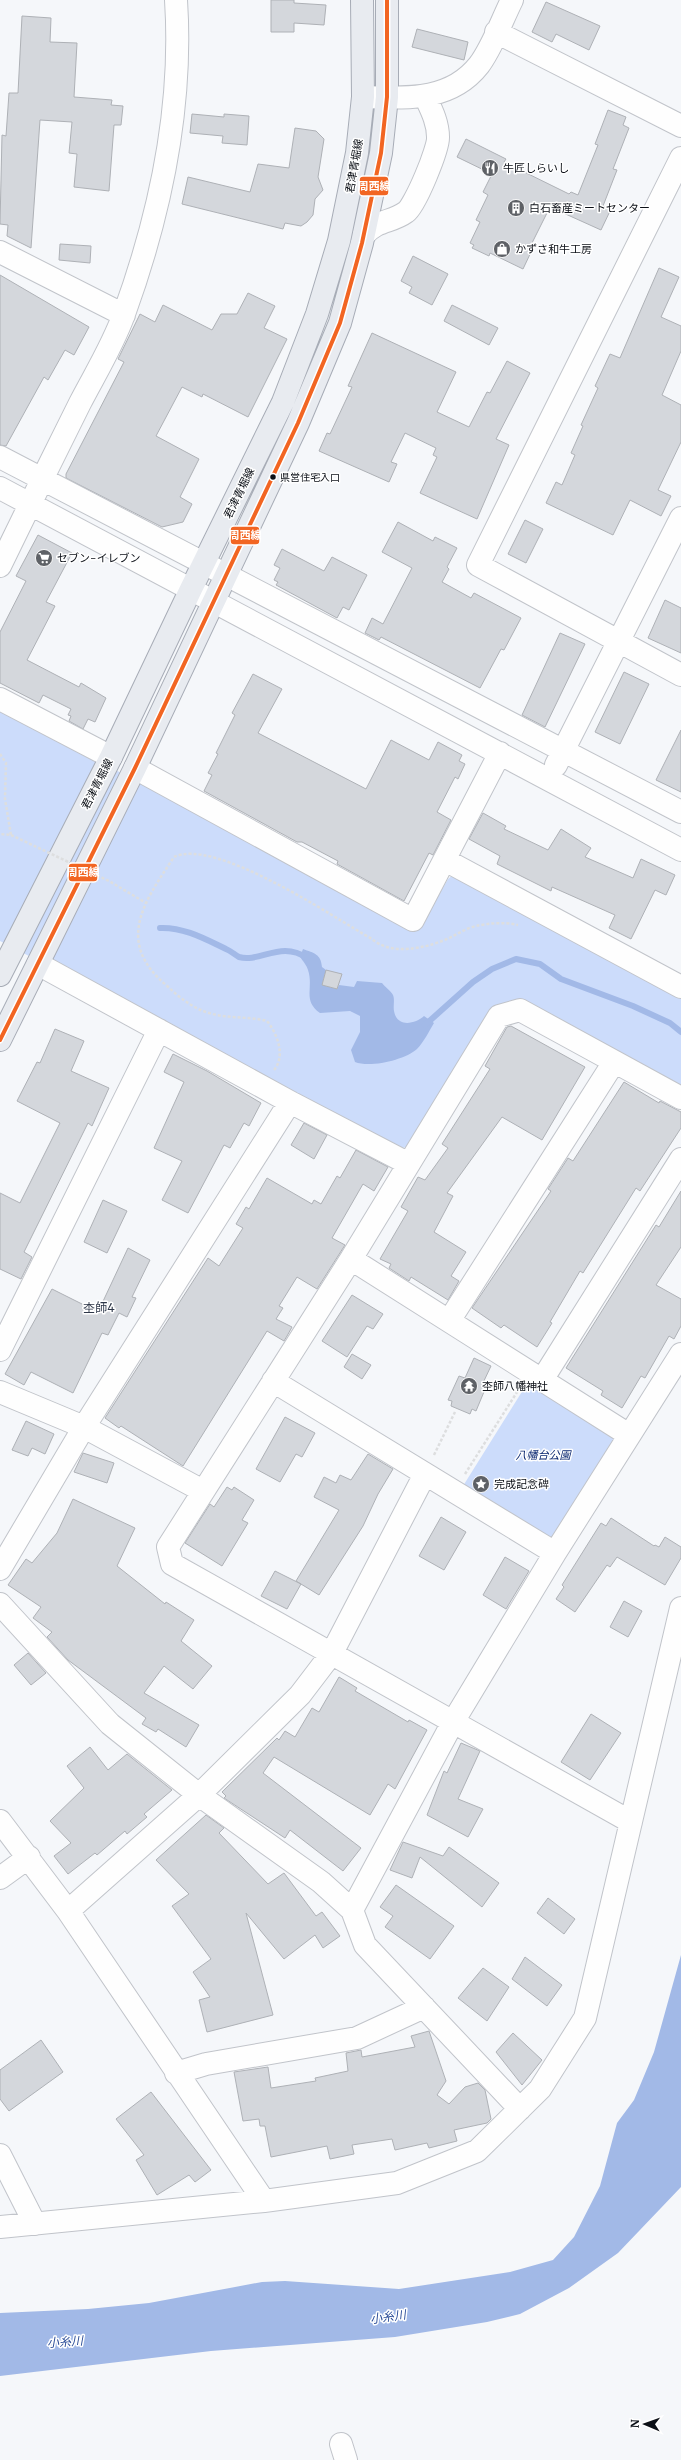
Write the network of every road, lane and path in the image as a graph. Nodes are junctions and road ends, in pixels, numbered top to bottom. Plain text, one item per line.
1 (176, 0) edge
2 (362, 0) edge
3 (387, 0) edge
4 (512, 0) edge
5 (496, 32) junction
6 (425, 96) junction
7 (363, 97) junction
8 (387, 97) junction
9 (681, 126) edge
10 (681, 158) edge
11 (364, 235) junction
12 (0, 252) edge
13 (124, 315) junction
14 (0, 456) edge
15 (42, 479) junction
16 (0, 488) edge
17 (29, 504) junction
18 (681, 518) edge
19 (204, 564) junction
20 (0, 566) edge
21 (226, 575) junction
22 (190, 589) junction
23 (213, 600) junction
24 (618, 642) junction
25 (681, 675) edge
26 (0, 699) edge
27 (563, 751) junction
28 (500, 753) junction
29 (0, 754) edge
30 (111, 757) junction
31 (135, 768) junction
32 (549, 779) junction
33 (4, 783) junction
34 (0, 785) edge
35 (681, 812) edge
36 (0, 834) edge
37 (11, 835) junction
38 (681, 850) edge
39 (444, 860) junction
40 (146, 903) junction
41 (525, 926) dead end
42 (6, 949) edge
43 (38, 964) junction
44 (0, 975) edge
45 (681, 987) edge
46 (159, 1030) junction
47 (0, 1040) edge
48 (614, 1062) junction
49 (261, 1086) junction
50 (681, 1098) edge
51 (290, 1102) junction
52 (681, 1159) edge
53 (410, 1164) junction
54 (351, 1259) junction
55 (449, 1321) junction
56 (0, 1350) edge
57 (681, 1354) edge
58 (536, 1376) junction
59 (273, 1381) junction
60 (0, 1392) edge
61 (455, 1412) dead end
62 (84, 1427) junction
63 (629, 1435) junction
64 (429, 1466) junction
65 (203, 1491) junction
66 (454, 1492) junction
67 (555, 1553) junction
68 (0, 1569) edge
69 (0, 1604) edge
70 (681, 1608) edge
71 (332, 1654) junction
72 (453, 1722) junction
73 (199, 1794) junction
74 (0, 1821) edge
75 (631, 1822) junction
76 (29, 1858) junction
77 (0, 1878) edge
78 (352, 1910) junction
79 (68, 1911) junction
80 (424, 2007) junction
81 (176, 2073) junction
82 (520, 2109) junction
83 (0, 2155) edge
84 (264, 2201) junction
85 (35, 2224) junction
86 (0, 2227) edge

1 - 13 street
2 - 7 main road, 君津青堀線
3 - 8 main road, 君津青堀線
4 - 5 street
5 - 6 street
5 - 9 street
6 - 8 street
6 - 11 street
7 - 8 street
7 - 19 main road, 君津青堀線
8 - 11 main road, 君津青堀線
10 - 24 street
11 - 21 main road, 君津青堀線
12 - 13 street
13 - 15 street
14 - 15 street
15 - 17 street
15 - 19 street
16 - 17 street
17 - 20 street
17 - 22 street
18 - 24 street
19 - 21 street
19 - 22 main road, 君津青堀線
21 - 23 main road, 君津青堀線
21 - 27 street
22 - 23 street
22 - 30 main road, 君津青堀線
23 - 28 street
23 - 31 main road, 君津青堀線
24 - 25 street
24 - 27 street
26 - 30 street
27 - 32 street
27 - 35 street
28 - 32 street
28 - 39 street
29 - 33 path
30 - 42 main road, 君津青堀線
31 - 39 street
31 - 43 main road, 君津青堀線
32 - 38 street
33 - 34 path
33 - 37 path
36 - 37 path
37 - 40 path, bridge
39 - 45 street
40 - 41 path
40 - 49 path
42 - 44 main road, 君津青堀線
43 - 46 street
43 - 47 main road, 君津青堀線
46 - 49 street
46 - 56 street
48 - 50 street
48 - 53 street
48 - 55 street
49 - 51 street
51 - 53 street
51 - 62 street
52 - 58 street
53 - 54 street
54 - 55 street
54 - 59 street
55 - 58 street
57 - 63 street
58 - 63 street
58 - 66 path
59 - 64 street
59 - 65 street
60 - 62 street
61 - 64 path
62 - 65 street
62 - 68 street
63 - 67 street
64 - 66 street
64 - 71 street
65 - 71 street
66 - 67 street
67 - 72 street
69 - 73 street
70 - 75 street
71 - 72 street
71 - 73 street
72 - 75 street
72 - 78 street
73 - 78 street
73 - 79 street
74 - 76 street
75 - 82 street
76 - 77 street
76 - 79 street
78 - 80 street
79 - 81 street
80 - 81 street
80 - 82 street
81 - 84 street
82 - 84 street
83 - 85 street
84 - 85 street
85 - 86 street

